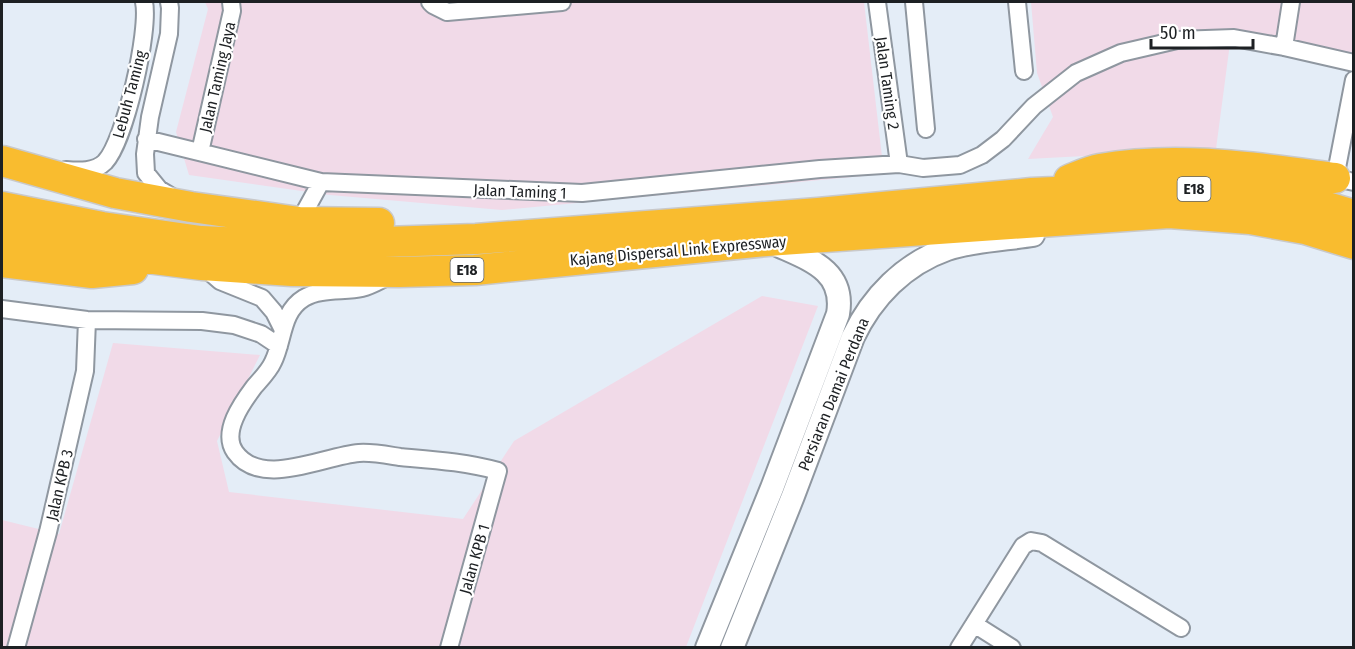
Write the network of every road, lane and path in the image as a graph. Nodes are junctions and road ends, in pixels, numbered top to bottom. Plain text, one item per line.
1 (144, 2) edge
2 (169, 2) edge
3 (231, 2) edge
4 (430, 2) edge
5 (562, 2) edge
6 (877, 2) edge
7 (914, 2) edge
8 (1017, 2) edge
9 (1291, 2) edge
10 (1284, 47) junction
11 (1353, 63) edge
12 (1024, 71) dead end
13 (1353, 80) edge
14 (926, 129) dead end
15 (146, 139) junction
16 (200, 152) junction
17 (8, 163) edge
18 (899, 164) junction
19 (1344, 180) edge
20 (321, 182) junction
21 (1032, 193) junction
22 (2, 207) edge
23 (191, 207) junction
24 (1353, 215) edge
25 (1095, 218) junction
26 (299, 222) junction
27 (2, 233) edge
28 (476, 239) junction
29 (767, 241) junction
30 (1353, 244) edge
31 (2, 262) edge
32 (165, 262) junction
33 (202, 266) junction
34 (399, 272) junction
35 (2, 309) edge
36 (87, 320) junction
37 (282, 328) junction
38 (279, 346) junction
39 (974, 624) junction
40 (1181, 628) dead end
41 (16, 648) edge
42 (449, 648) edge
43 (707, 648) edge
44 (732, 648) edge
45 (959, 648) edge
46 (1012, 648) edge

1 - 17 street, Lebuh Taming
2 - 15 street, Lebuh Taming
3 - 16 street, Jalan Taming Jaya
4 - 5 street
6 - 18 street, Jalan Taming 2
7 - 14 street
8 - 12 street
9 - 10 street
10 - 11 street, Jalan Taming 1
10 - 18 street, Jalan Taming 1
13 - 19 street
15 - 16 street, Jalan Taming 1
15 - 23 street, Lebuh Taming
16 - 20 street, Jalan Taming 1
17 - 23 highway
18 - 20 street, Jalan Taming 1
19 - 21 highway
20 - 26 street
21 - 24 highway, Kajang Dispersal Link Expressway / E18
21 - 28 highway, Kajang Dispersal Link Expressway / E18
22 - 28 highway, Kajang Dispersal Link Expressway / E18
23 - 26 highway
25 - 29 highway, Kajang Dispersal Link Expressway / E18
25 - 30 highway, Kajang Dispersal Link Expressway / E18
25 - 44 main road, Persiaran Damai Perdana
26 - 28 highway
27 - 32 highway, Kajang Dispersal Link Expressway / E18
29 - 34 highway, Kajang Dispersal Link Expressway / E18
29 - 43 main road, Persiaran Damai Perdana
31 - 32 highway
32 - 33 highway, Kajang Dispersal Link Expressway / E18
33 - 34 highway, Kajang Dispersal Link Expressway / E18
33 - 37 street
34 - 37 street
35 - 36 street
36 - 38 street
36 - 41 street, Jalan KPB 3
37 - 38 street
38 - 42 street, Jalan KPB 1
39 - 40 street
39 - 45 street
39 - 46 street

